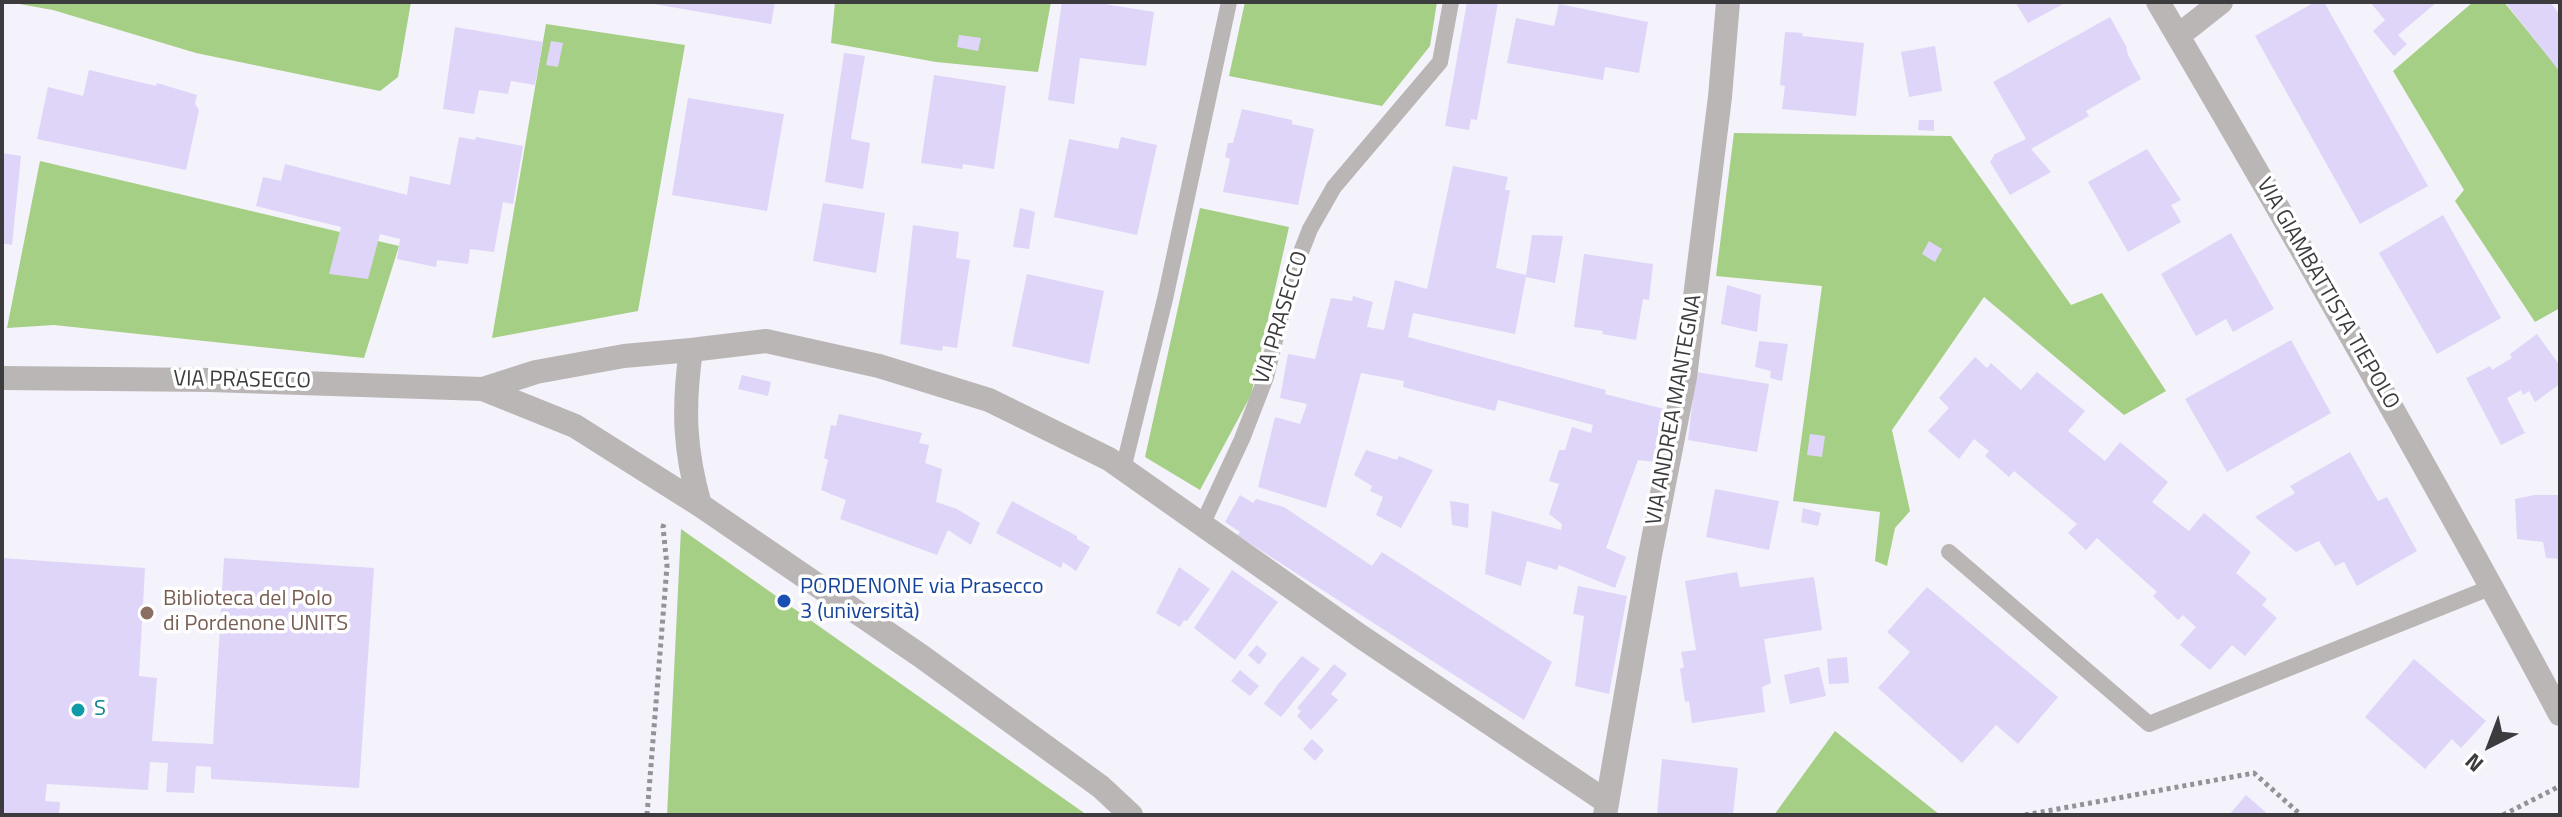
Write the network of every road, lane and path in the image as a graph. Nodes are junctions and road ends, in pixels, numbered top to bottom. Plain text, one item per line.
1 (1229, 2) edge
2 (1451, 2) edge
3 (1728, 2) edge
4 (2158, 2) edge
5 (2221, 2) edge
6 (2178, 36) junction
7 (691, 350) junction
8 (2, 378) edge
9 (483, 389) junction
10 (1123, 469) junction
11 (675, 489) junction
12 (700, 505) junction
13 (1202, 525) junction
14 (1949, 552) dead end
15 (2492, 587) junction
16 (2560, 714) edge
17 (2560, 786) edge
18 (1606, 809) edge
19 (647, 815) edge
20 (1131, 815) edge
21 (2025, 815) edge
22 (2301, 815) edge
23 (2503, 815) edge

1 - 10 lane
2 - 13 lane, VIA PRASECCO
3 - 18 street, VIA ANDREA MANTEGNA
4 - 6 street, VIA GIAMBATTISTA TIEPOLO
5 - 6 street
6 - 15 street, VIA GIAMBATTISTA TIEPOLO
7 - 9 street, VIA PRASECCO
7 - 10 street, VIA PRASECCO
7 - 12 street
8 - 9 street, VIA PRASECCO
9 - 11 street, VIA PRASECCO
10 - 13 street, VIA PRASECCO
11 - 12 street, VIA PRASECCO
11 - 19 path
12 - 20 street, VIA PRASECCO
13 - 18 street, VIA PRASECCO
14 - 15 lane
15 - 16 street, VIA GIAMBATTISTA TIEPOLO
17 - 23 path
21 - 22 path

